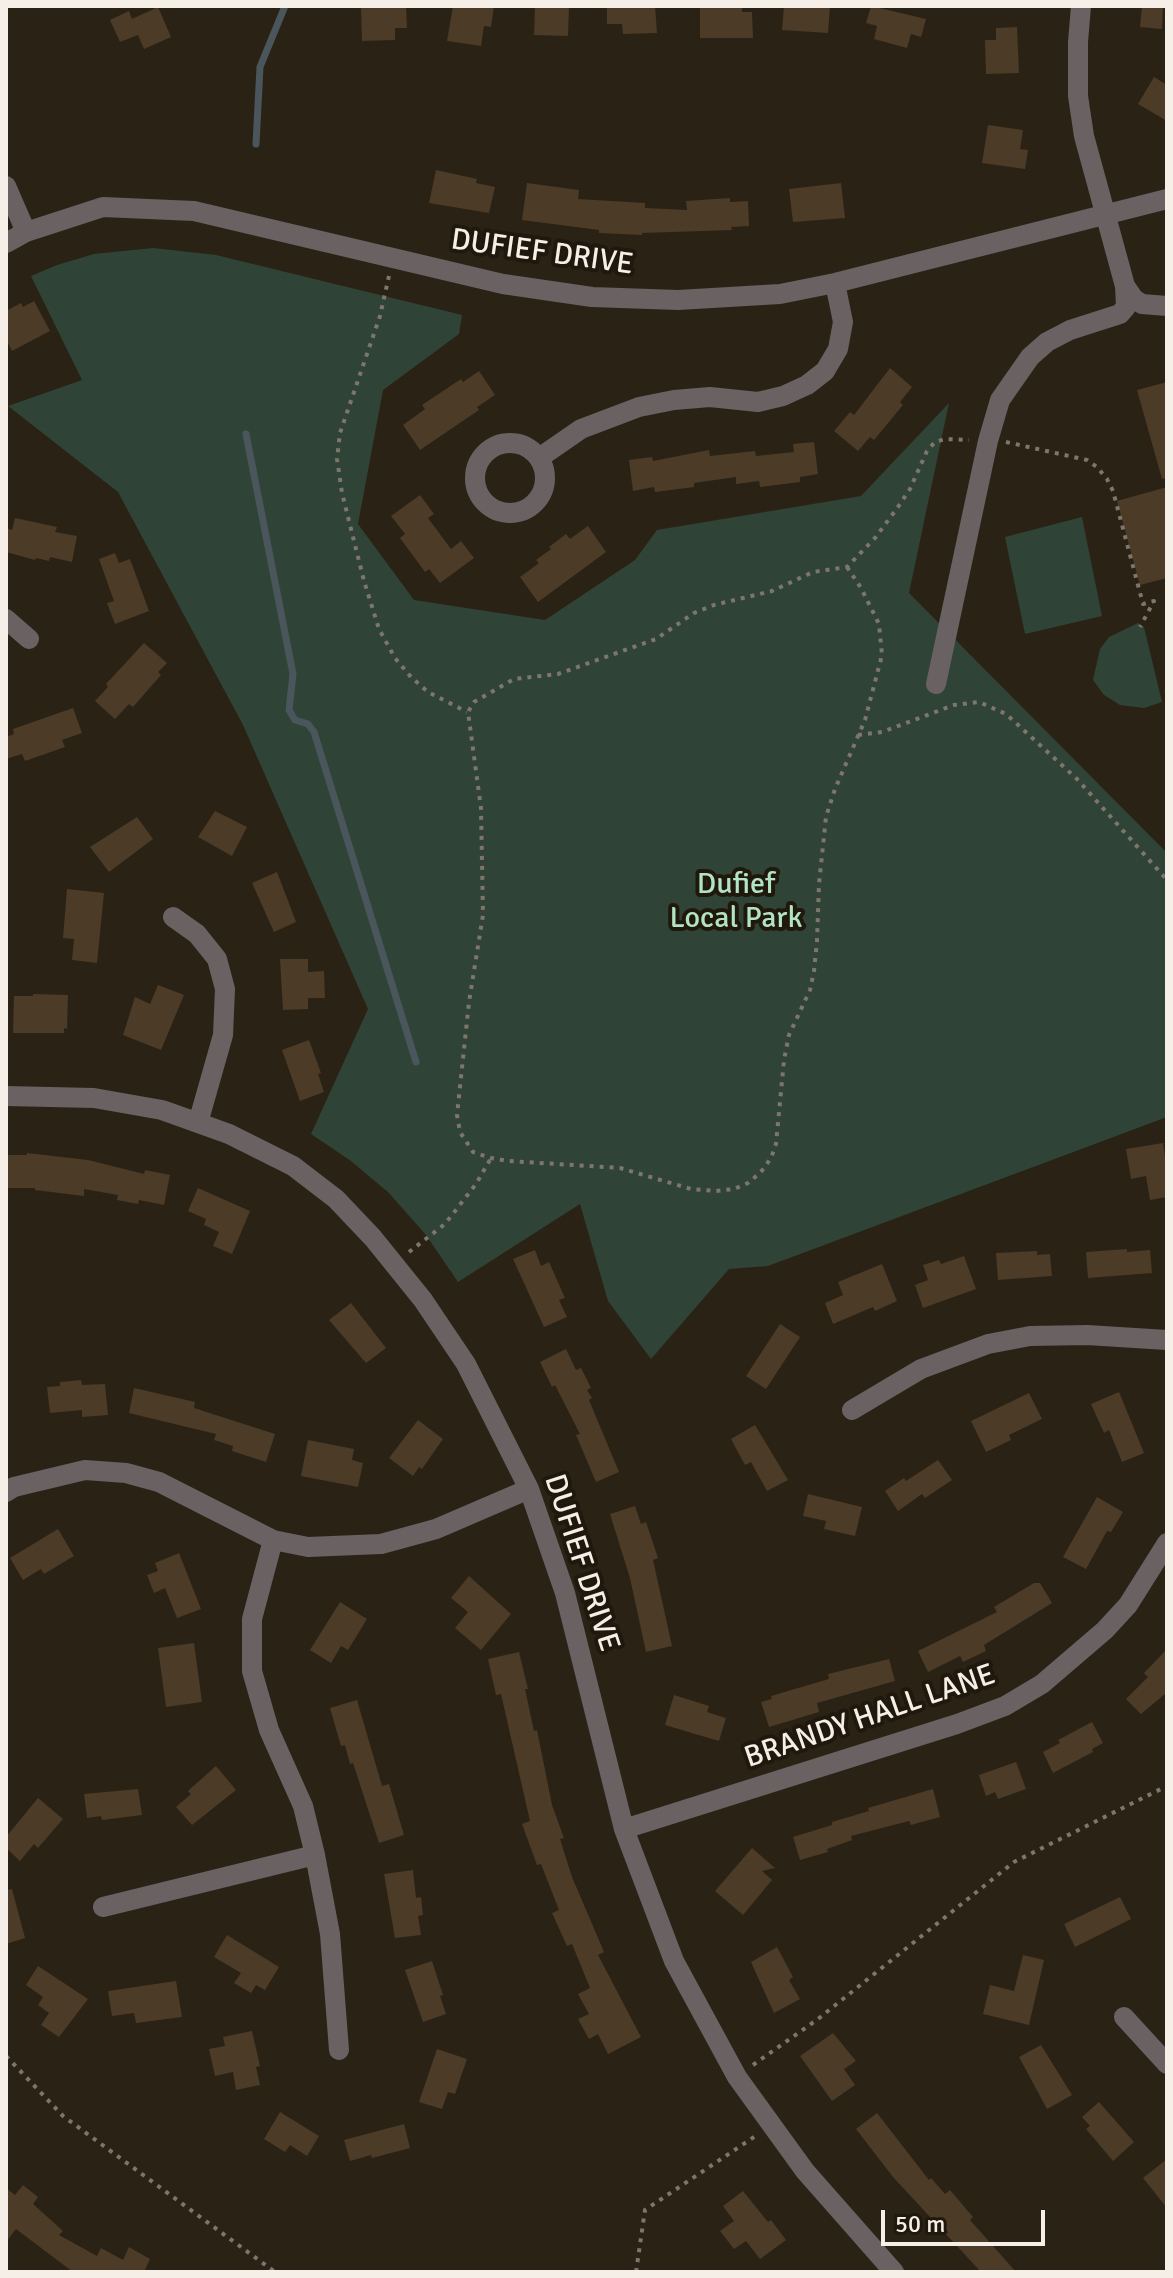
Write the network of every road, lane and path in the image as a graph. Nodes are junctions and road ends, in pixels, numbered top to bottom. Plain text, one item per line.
1 (1081, 6) edge
2 (6, 186) edge
3 (1167, 199) edge
4 (1104, 215) junction
5 (26, 232) junction
6 (6, 243) edge
7 (392, 258) junction
8 (835, 283) junction
9 (1125, 286) junction
10 (1167, 306) edge
11 (988, 441) junction
12 (539, 458) dead end
13 (847, 567) junction
14 (6, 619) edge
15 (1140, 627) dead end
16 (29, 639) dead end
17 (936, 684) dead end
18 (468, 712) junction
19 (858, 735) junction
20 (1167, 880) edge
21 (173, 917) dead end
22 (6, 1096) edge
23 (198, 1123) junction
24 (491, 1158) junction
25 (394, 1264) junction
26 (1167, 1340) edge
27 (852, 1410) dead end
28 (529, 1489) junction
29 (6, 1492) edge
30 (273, 1540) junction
31 (1167, 1543) edge
32 (1167, 1786) edge
33 (624, 1829) junction
34 (315, 1855) junction
35 (103, 1907) dead end
36 (1124, 2017) dead end
37 (339, 2050) dead end
38 (6, 2056) edge
39 (1167, 2064) edge
40 (737, 2077) junction
41 (771, 2125) junction
42 (275, 2272) edge
43 (636, 2272) edge
44 (894, 2272) edge

1 - 4 street
2 - 5 street
3 - 4 street, DUFIEF DRIVE
4 - 8 street, DUFIEF DRIVE
4 - 9 street
5 - 6 street, DUFIEF DRIVE
5 - 7 street, DUFIEF DRIVE
7 - 8 street, DUFIEF DRIVE
7 - 18 path
8 - 12 street
9 - 10 street
9 - 11 street
11 - 13 path
11 - 15 path
11 - 17 street
13 - 18 path
13 - 19 path
14 - 16 street
18 - 24 path
19 - 20 path
19 - 24 path
21 - 23 street
22 - 23 street, DUFIEF DRIVE
23 - 25 street, DUFIEF DRIVE
24 - 25 path
25 - 28 street, DUFIEF DRIVE
26 - 27 street
28 - 30 street
28 - 33 street, DUFIEF DRIVE
29 - 30 street
30 - 34 street
31 - 33 street, BRANDY HALL LANE
32 - 40 path
33 - 40 street, DUFIEF DRIVE
34 - 35 street
34 - 37 street
36 - 39 street
38 - 42 path
40 - 41 street, DUFIEF DRIVE
41 - 43 path
41 - 44 street, DUFIEF DRIVE

